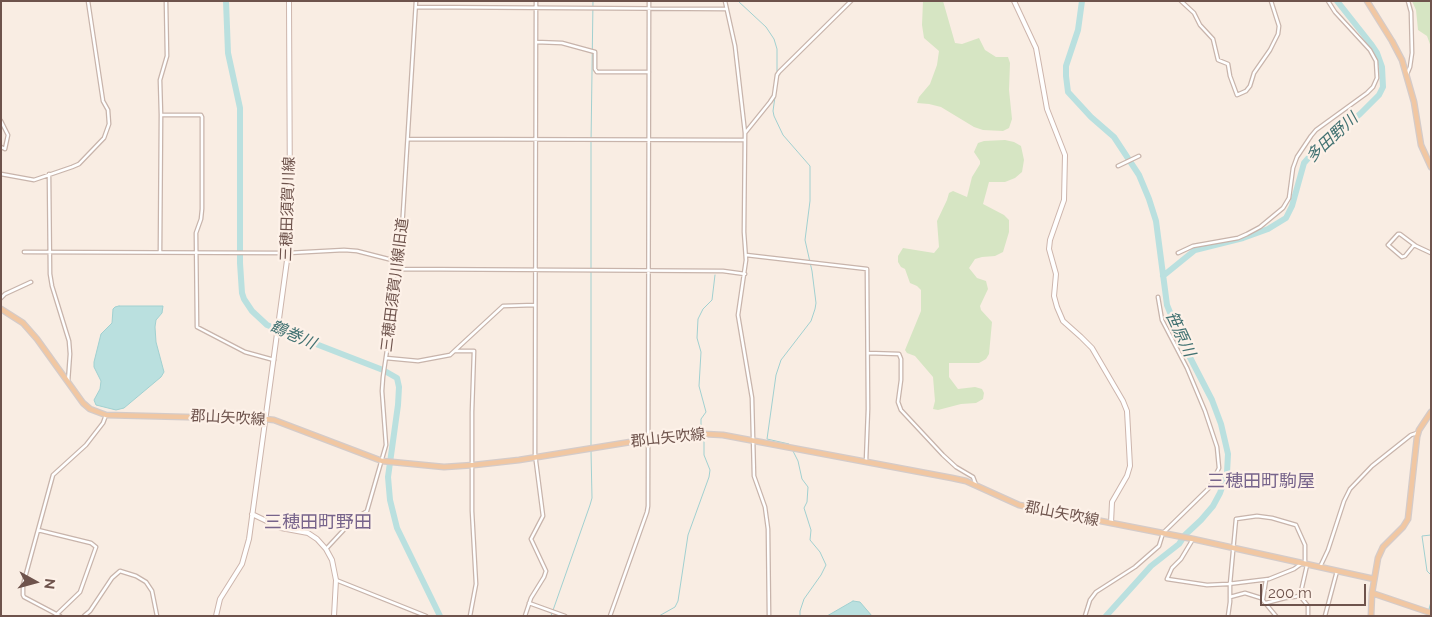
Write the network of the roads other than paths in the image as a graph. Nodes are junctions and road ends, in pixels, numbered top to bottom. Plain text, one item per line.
1 (88, 1) edge
2 (166, 1) edge
3 (289, 1) edge
4 (416, 1) edge
5 (536, 1) edge
6 (649, 1) edge
7 (725, 1) edge
8 (851, 1) edge
9 (1014, 1) edge
10 (1181, 1) edge
11 (1271, 1) edge
12 (1328, 1) edge
13 (1367, 1) edge
14 (1408, 1) edge
15 (416, 7) junction
16 (536, 8) junction
17 (649, 8) junction
18 (726, 9) junction
19 (536, 42) junction
20 (649, 72) junction
21 (1407, 75) junction
22 (161, 115) junction
23 (1, 121) edge
24 (745, 133) junction
25 (408, 139) junction
26 (536, 139) junction
27 (649, 139) junction
28 (745, 140) junction
29 (1, 147) edge
30 (1139, 156) dead end
31 (1118, 166) dead end
32 (1431, 167) edge
33 (1, 174) edge
34 (49, 174) junction
35 (1414, 245) junction
36 (24, 252) dead end
37 (50, 252) junction
38 (160, 252) junction
39 (197, 252) junction
40 (288, 252) junction
41 (1178, 253) dead end
42 (1431, 253) edge
43 (746, 255) junction
44 (400, 262) junction
45 (399, 269) junction
46 (535, 270) junction
47 (648, 270) junction
48 (745, 274) junction
49 (32, 282) dead end
50 (1158, 296) dead end
51 (1, 298) edge
52 (535, 305) junction
53 (1, 310) edge
54 (456, 351) junction
55 (868, 353) junction
56 (386, 358) junction
57 (274, 360) junction
58 (68, 382) junction
59 (1431, 412) edge
60 (106, 415) junction
61 (265, 419) junction
62 (1418, 433) junction
63 (647, 440) junction
64 (754, 440) junction
65 (535, 458) junction
66 (382, 461) junction
67 (866, 461) junction
68 (472, 466) junction
69 (976, 486) junction
70 (252, 514) junction
71 (1111, 523) junction
72 (38, 530) junction
73 (1164, 534) junction
74 (1192, 539) junction
75 (1233, 548) junction
76 (326, 549) junction
77 (1304, 564) junction
78 (1320, 567) junction
79 (1337, 571) junction
80 (1374, 579) junction
81 (336, 580) junction
82 (1266, 580) junction
83 (1230, 584) junction
84 (1372, 593) junction
85 (1300, 596) junction
86 (1230, 597) junction
87 (1263, 600) junction
88 (529, 603) junction
89 (1266, 603) junction
90 (1431, 613) edge
91 (57, 615) edge
92 (84, 616) edge
93 (156, 616) edge
94 (216, 616) edge
95 (334, 616) edge
96 (426, 616) edge
97 (470, 616) edge
98 (525, 616) edge
99 (565, 616) edge
100 (610, 616) edge
101 (769, 616) edge
102 (1085, 616) edge
103 (1228, 616) edge
104 (1276, 616) edge
105 (1308, 616) edge
106 (1325, 616) edge
107 (1371, 616) edge

1 - 34 street
2 - 22 street
3 - 40 street, 三穂田須賀川線
4 - 15 street, 三穂田須賀川線旧道
5 - 16 street
6 - 17 street
7 - 18 street
8 - 24 street
9 - 71 street
10 - 11 street
12 - 41 street
13 - 21 main road
14 - 21 street
15 - 16 street
15 - 25 street, 三穂田須賀川線旧道
16 - 17 street
16 - 19 street
17 - 18 street
17 - 20 street
18 - 24 street
19 - 20 street
19 - 26 street
20 - 27 street
21 - 32 main road
22 - 38 street
22 - 39 street
23 - 29 street
24 - 28 street
25 - 26 street
25 - 44 street, 三穂田須賀川線旧道
26 - 27 street
26 - 46 street
27 - 28 street
27 - 47 street
28 - 43 street
30 - 31 street
33 - 34 street
34 - 37 street
35 - 35 street
35 - 42 street
36 - 37 street
37 - 38 street
37 - 58 street
38 - 39 street
39 - 40 street
39 - 57 street
40 - 44 street
40 - 57 street, 三穂田須賀川線
43 - 48 street
43 - 55 street
44 - 45 street, 三穂田須賀川線旧道
45 - 46 street
45 - 56 street, 三穂田須賀川線旧道
46 - 47 street
46 - 52 street
47 - 48 street
47 - 63 street
48 - 64 street
49 - 51 street
50 - 73 street
52 - 54 street
52 - 65 street
53 - 58 main road, 郡山矢吹線
54 - 56 street
54 - 68 street
55 - 67 street
55 - 69 street
56 - 66 street, 三穂田須賀川線旧道
57 - 61 street, 三穂田須賀川線
58 - 60 main road, 郡山矢吹線
59 - 62 main road
60 - 61 main road, 郡山矢吹線
60 - 72 street
61 - 66 main road, 郡山矢吹線
61 - 70 street, 三穂田須賀川線
62 - 78 street
62 - 80 main road
63 - 64 main road, 郡山矢吹線
63 - 65 main road, 郡山矢吹線
63 - 100 street
64 - 67 main road, 郡山矢吹線
64 - 101 street
65 - 68 main road, 郡山矢吹線
65 - 88 street
66 - 68 main road, 郡山矢吹線
66 - 76 street, 三穂田須賀川線旧道
67 - 69 main road, 郡山矢吹線
68 - 97 street
69 - 71 main road, 郡山矢吹線
70 - 76 street
70 - 94 street, 三穂田須賀川線
71 - 73 main road, 郡山矢吹線
72 - 91 street
72 - 91 street
73 - 74 main road, 郡山矢吹線
73 - 102 street
74 - 75 main road, 郡山矢吹線
74 - 83 street
75 - 77 main road, 郡山矢吹線
75 - 77 street
75 - 83 street
76 - 81 street
77 - 78 main road, 郡山矢吹線
77 - 82 street
77 - 85 street
78 - 79 main road, 郡山矢吹線
79 - 80 main road, 郡山矢吹線
79 - 106 street
80 - 84 main road
81 - 95 street
81 - 96 street
82 - 83 street
82 - 87 street
83 - 86 street
84 - 90 main road
84 - 107 main road
85 - 89 street
85 - 105 street
86 - 87 street
86 - 103 street
87 - 89 street
88 - 98 street
88 - 99 street
89 - 104 street
92 - 93 street

